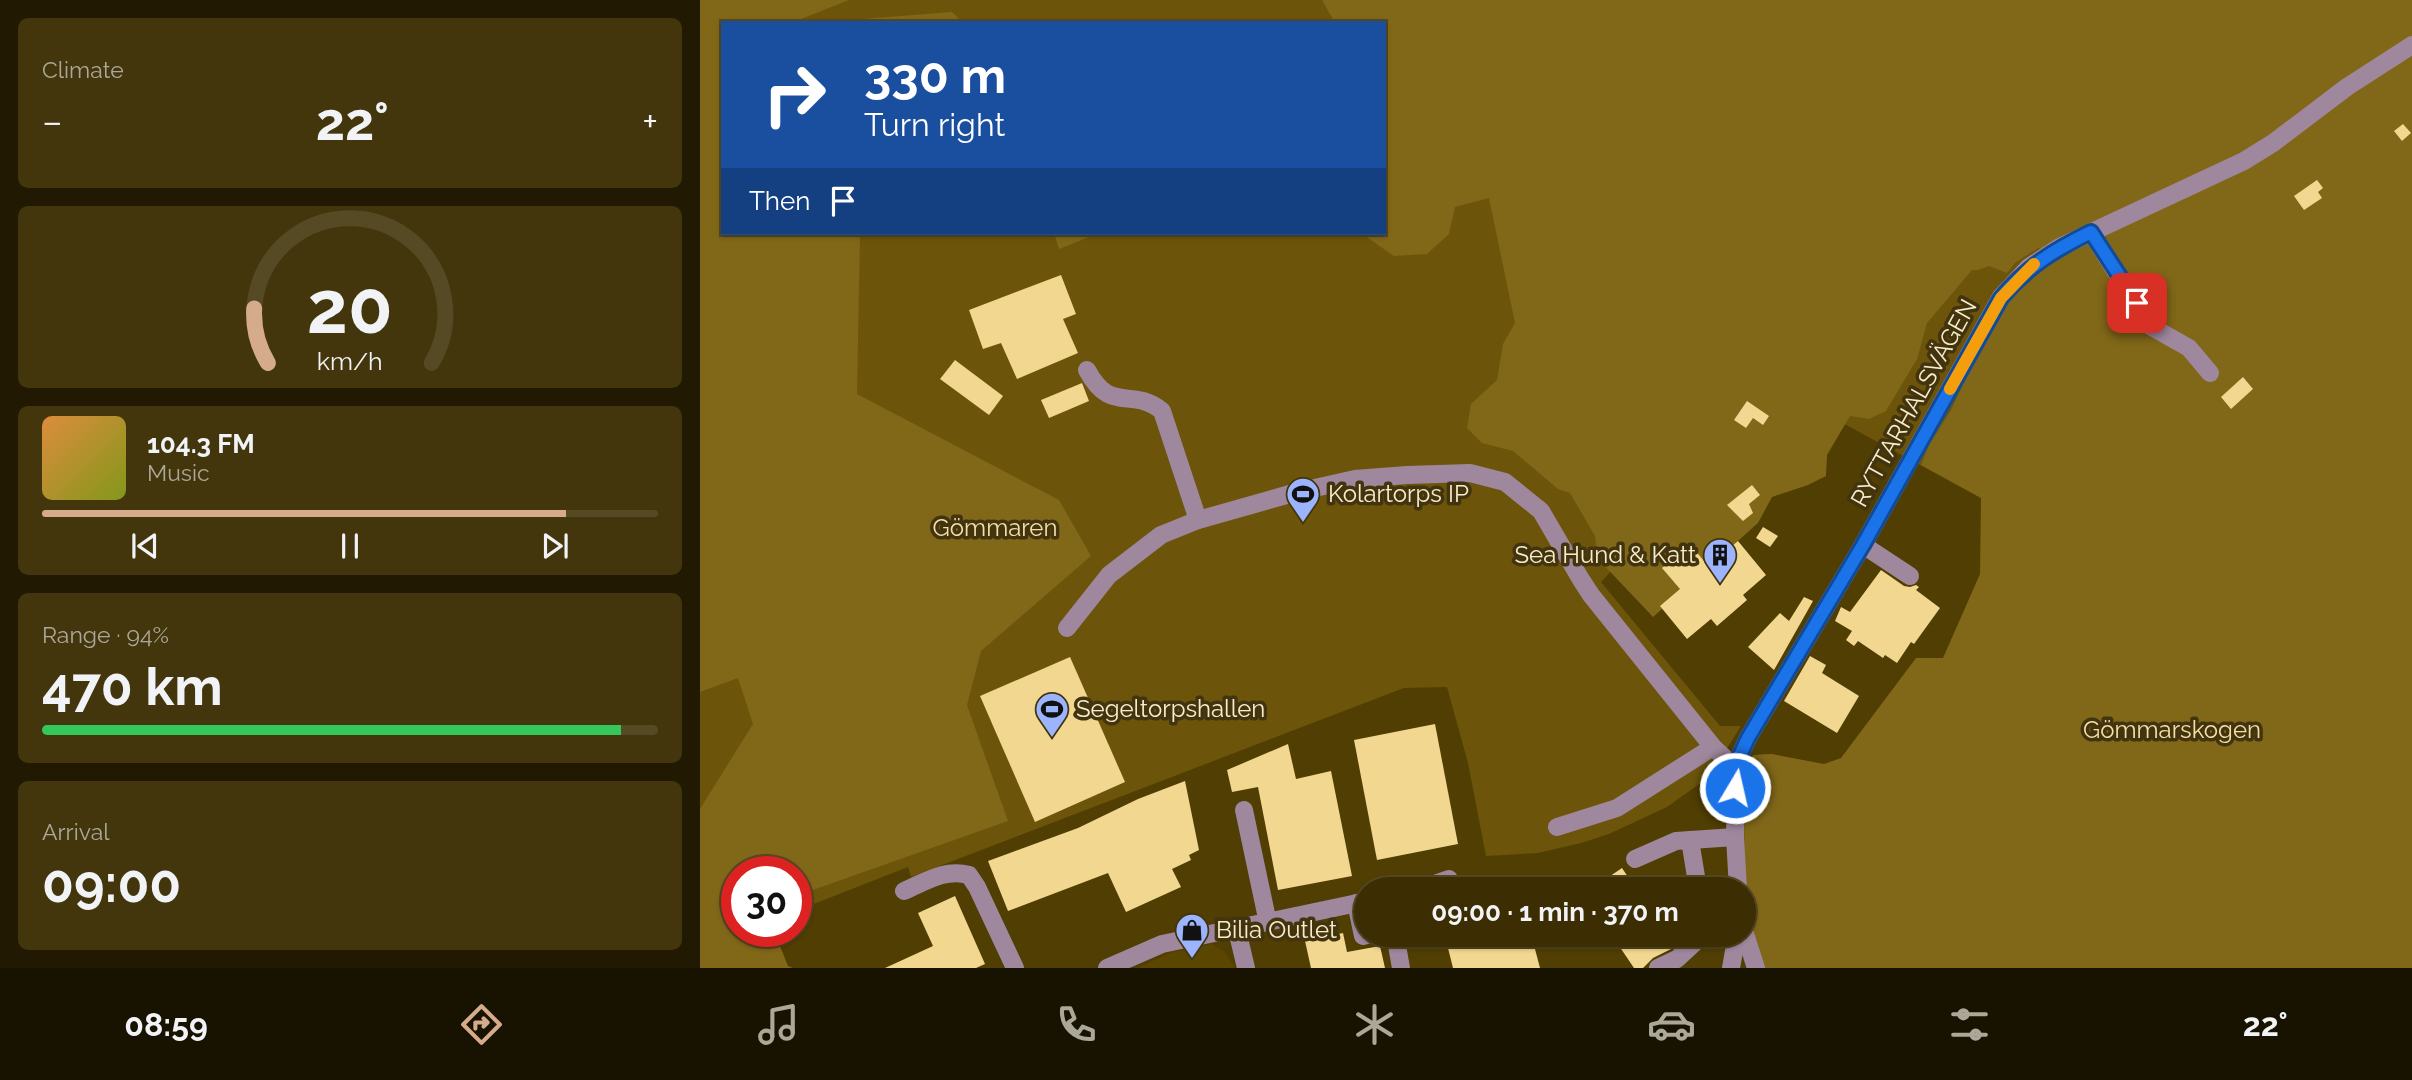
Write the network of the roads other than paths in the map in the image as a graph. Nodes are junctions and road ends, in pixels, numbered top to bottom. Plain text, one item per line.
1 (2412, 45) edge
2 (2091, 232) junction
3 (1087, 370) dead end
4 (2210, 373) dead end
5 (1198, 520) junction
6 (1863, 545) junction
7 (1910, 576) dead end
8 (1067, 628) dead end
9 (1713, 747) junction
10 (1736, 764) junction
11 (1244, 810) dead end
12 (1557, 827) dead end
13 (1735, 837) junction
14 (1690, 840) junction
15 (1635, 859) dead end
16 (1696, 877) edge
17 (1737, 877) edge
18 (904, 891) dead end
19 (1354, 904) edge
20 (1268, 923) junction
21 (1237, 930) junction
22 (1397, 947) edge
23 (1690, 947) edge
24 (1735, 947) edge
25 (1749, 947) edge
26 (1015, 968) edge
27 (1107, 968) edge
28 (1246, 968) edge
29 (1401, 968) edge
30 (1658, 968) edge
31 (1731, 968) edge
32 (1756, 968) edge

1 - 2 street, RYTTARHALSVÄGEN
2 - 4 street
2 - 6 street, RYTTARHALSVÄGEN
3 - 5 street
5 - 8 street
5 - 9 street
6 - 7 street
6 - 10 street, RYTTARHALSVÄGEN
9 - 10 street
9 - 12 street
10 - 13 street, RYTTARHALSVÄGEN
11 - 20 street
13 - 14 street
13 - 17 street, RYTTARHALSVÄGEN
14 - 15 street
14 - 16 street
18 - 26 street
19 - 20 street
20 - 21 street
21 - 27 street
21 - 28 street
22 - 29 street
23 - 30 street
24 - 31 street
25 - 32 street

